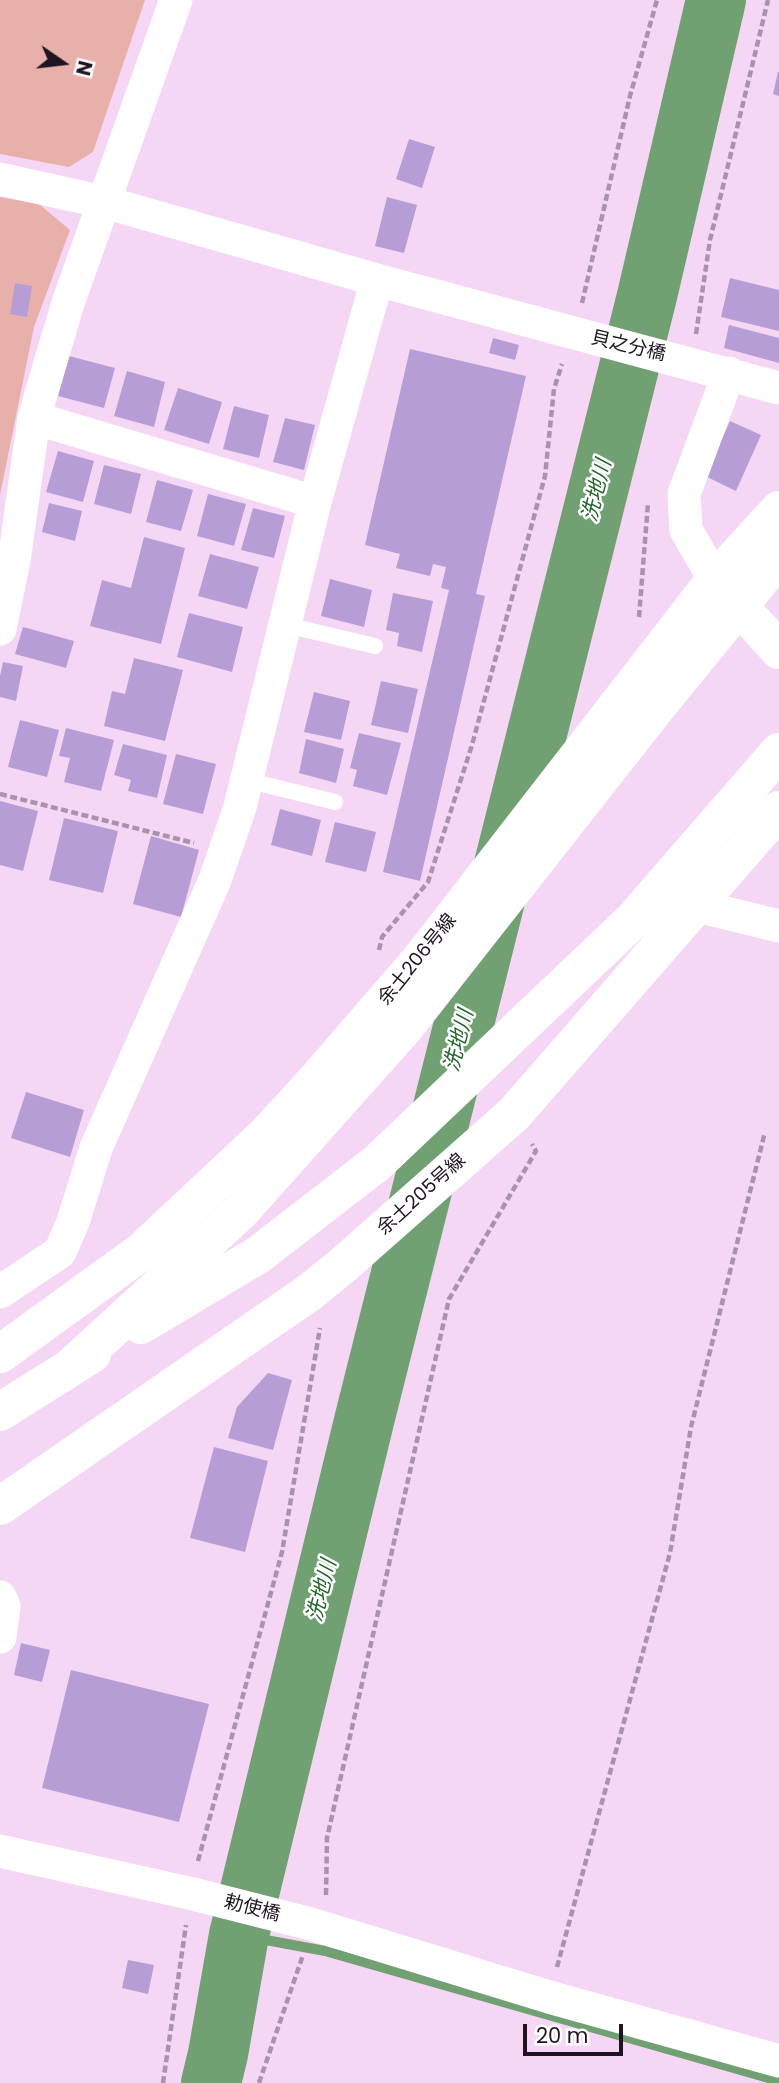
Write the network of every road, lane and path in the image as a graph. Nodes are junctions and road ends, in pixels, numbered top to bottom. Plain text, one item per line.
1 (176, 0) edge
2 (657, 0) edge
3 (0, 179) edge
4 (104, 202) junction
5 (377, 280) junction
6 (576, 334) junction
7 (729, 373) junction
8 (779, 387) edge
9 (34, 418) junction
10 (315, 502) junction
11 (779, 510) edge
12 (779, 556) edge
13 (715, 580) junction
14 (286, 625) junction
15 (0, 629) edge
16 (375, 646) dead end
17 (779, 650) edge
18 (779, 752) edge
19 (246, 780) junction
20 (0, 794) edge
21 (335, 802) dead end
22 (779, 810) edge
23 (226, 851) junction
24 (698, 906) junction
25 (779, 926) edge
26 (394, 990) junction
27 (503, 1123) junction
28 (765, 1132) dead end
29 (0, 1292) edge
30 (310, 1292) junction
31 (0, 1354) edge
32 (71, 1367) junction
33 (0, 1412) edge
34 (0, 1506) edge
35 (0, 1597) edge
36 (0, 1637) edge
37 (0, 1851) edge
38 (196, 1895) junction
39 (306, 1922) junction
40 (549, 1997) junction
41 (779, 2061) edge
42 (163, 2083) edge
43 (259, 2083) edge

1 - 4 street
2 - 6 path
3 - 4 street, 貝之分橋
4 - 5 street, 貝之分橋
4 - 9 street
5 - 6 street, 貝之分橋
5 - 10 street
6 - 7 street, 貝之分橋
6 - 26 path
7 - 8 street, 貝之分橋
7 - 13 street
9 - 10 street
9 - 15 street
10 - 14 street
11 - 13 main road, 余土206号線
12 - 32 main road
13 - 17 main road
13 - 26 main road, 余土206号線
14 - 16 lane
14 - 19 street
18 - 32 main road
19 - 21 lane
19 - 23 street
20 - 23 path
22 - 24 main road, 余土205号線
23 - 29 street
24 - 25 street
24 - 27 main road, 余土205号線
26 - 31 main road, 余土206号線
27 - 30 main road, 余土205号線
27 - 39 path
28 - 40 path
30 - 34 main road, 余土205号線
30 - 38 path
32 - 33 main road
35 - 36 street
37 - 38 street, 勅使橋
38 - 39 street, 勅使橋
38 - 42 path
39 - 40 street, 勅使橋
39 - 43 path
40 - 41 street, 勅使橋

